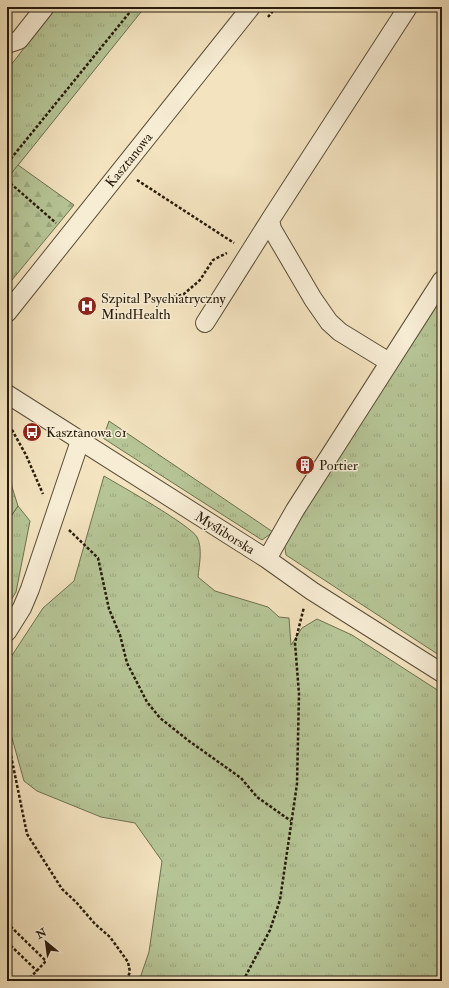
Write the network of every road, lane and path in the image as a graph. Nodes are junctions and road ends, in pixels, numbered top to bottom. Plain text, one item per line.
1 (46, 7) edge
2 (134, 7) edge
3 (251, 7) edge
4 (408, 7) edge
5 (7, 44) edge
6 (7, 168) edge
7 (7, 174) edge
8 (137, 180) dead end
9 (270, 220) junction
10 (58, 224) dead end
11 (240, 246) dead end
12 (442, 280) edge
13 (7, 313) edge
14 (204, 323) dead end
15 (388, 362) junction
16 (7, 394) edge
17 (7, 421) edge
18 (80, 441) junction
19 (54, 516) junction
20 (68, 529) dead end
21 (267, 560) junction
22 (312, 590) junction
23 (7, 632) edge
24 (442, 673) edge
25 (7, 736) edge
26 (291, 821) junction
27 (7, 923) edge
28 (7, 942) edge
29 (37, 971) junction
30 (27, 981) edge
31 (126, 981) edge
32 (243, 981) edge

1 - 5 street
2 - 6 path
3 - 13 street, Kasztanowa
4 - 9 street
7 - 10 path
8 - 11 path
9 - 14 street
9 - 15 street
12 - 15 street
15 - 21 street
16 - 18 street, Myśliborska
17 - 19 path
18 - 19 street
18 - 21 street, Myśliborska
19 - 23 street
20 - 26 path
21 - 22 street, Myśliborska
22 - 24 street, Myśliborska
22 - 26 path
25 - 31 path
26 - 32 path
27 - 29 path
28 - 29 path
29 - 30 path

